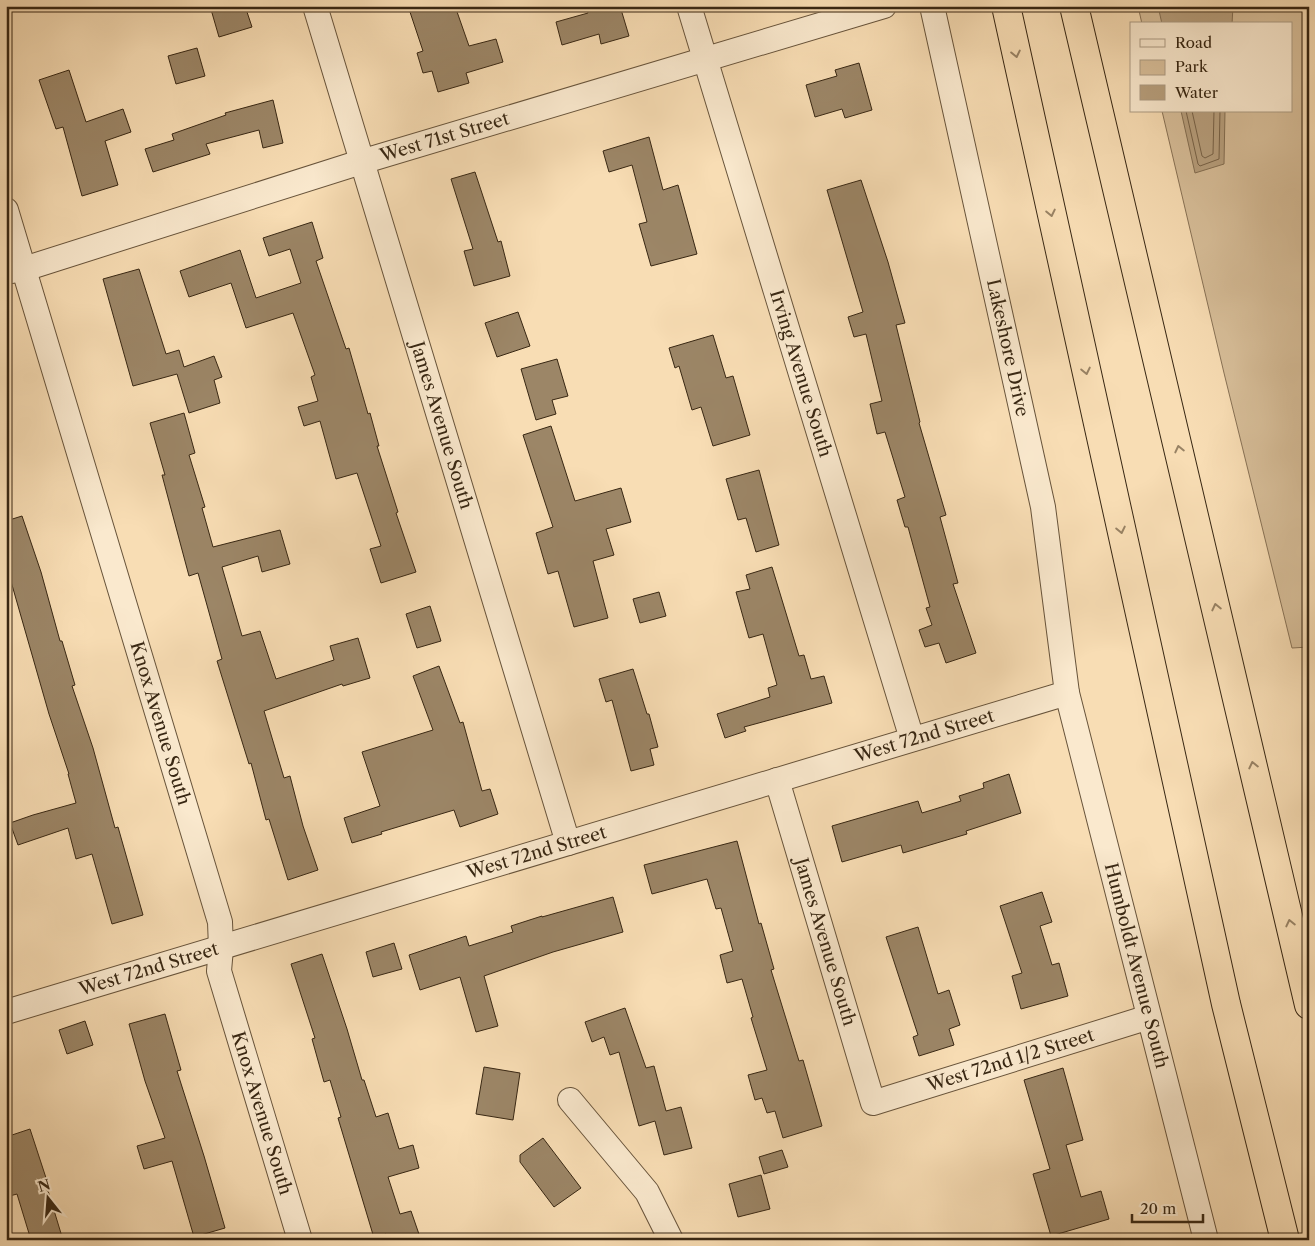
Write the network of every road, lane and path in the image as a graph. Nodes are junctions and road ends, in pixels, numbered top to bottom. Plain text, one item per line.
1 (315, 6) edge
2 (689, 6) edge
3 (884, 6) edge
4 (932, 6) edge
5 (1006, 6) edge
6 (1074, 6) edge
7 (705, 59) junction
8 (361, 162) junction
9 (6, 210) edge
10 (15, 270) edge
11 (1067, 693) junction
12 (912, 739) junction
13 (777, 780) junction
14 (568, 843) junction
15 (221, 948) junction
16 (1309, 1005) edge
17 (6, 1012) edge
18 (1148, 1017) junction
19 (570, 1100) dead end
20 (873, 1103) joint
21 (300, 1240) edge
22 (671, 1240) edge
23 (1206, 1240) edge
24 (1284, 1240) edge

1 - 8 street, James Avenue South
2 - 7 street, Irving Avenue South
3 - 7 street, West 71st Street
4 - 11 street, Lakeshore Drive
5 -> 24 highway
16 -> 6 highway
7 - 8 street, West 71st Street
7 - 12 street, Irving Avenue South
8 - 10 street, West 71st Street
8 - 14 street, James Avenue South
9 - 10 street, Knox Avenue South
10 - 15 street, Knox Avenue South
11 - 12 street, West 72nd Street
11 - 18 street, Humboldt Avenue South
12 - 13 street, West 72nd Street
13 - 14 street, West 72nd Street
13 - 20 street, James Avenue South
14 - 15 street, West 72nd Street
15 - 17 street, West 72nd Street
15 - 21 street, Knox Avenue South
18 - 20 street, West 72nd 1/2 Street
18 - 23 street, Humboldt Avenue South
19 - 22 street

